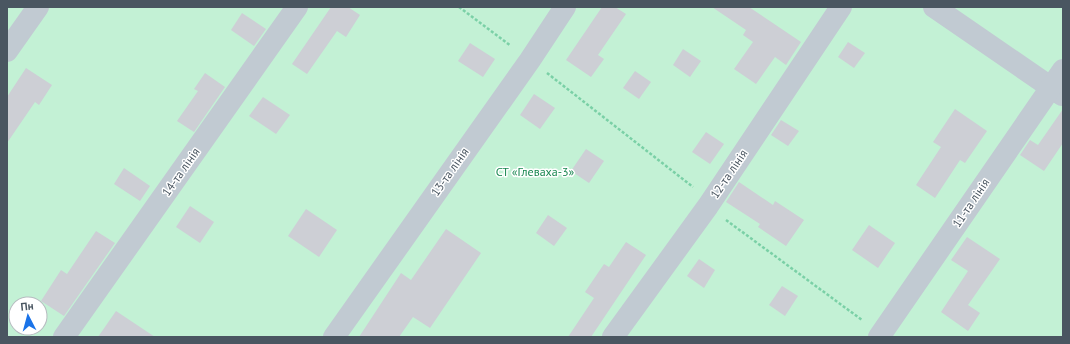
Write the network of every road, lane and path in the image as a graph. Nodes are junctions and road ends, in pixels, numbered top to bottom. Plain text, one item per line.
1 (38, 7) edge
2 (298, 7) edge
3 (459, 7) edge
4 (565, 7) edge
5 (841, 7) edge
6 (934, 7) edge
7 (7, 51) edge
8 (530, 60) junction
9 (1059, 84) edge
10 (708, 206) junction
11 (880, 336) edge
12 (64, 337) edge
13 (334, 337) edge
14 (613, 337) edge

1 - 7 lane
2 - 12 lane, 14-та лінія
3 - 8 path
4 - 8 lane, 13-та лінія
5 - 10 lane, 12-та лінія
6 - 9 lane
8 - 10 path
8 - 13 lane, 13-та лінія
9 - 11 lane, 11-та лінія
10 - 11 path
10 - 14 lane, 12-та лінія

